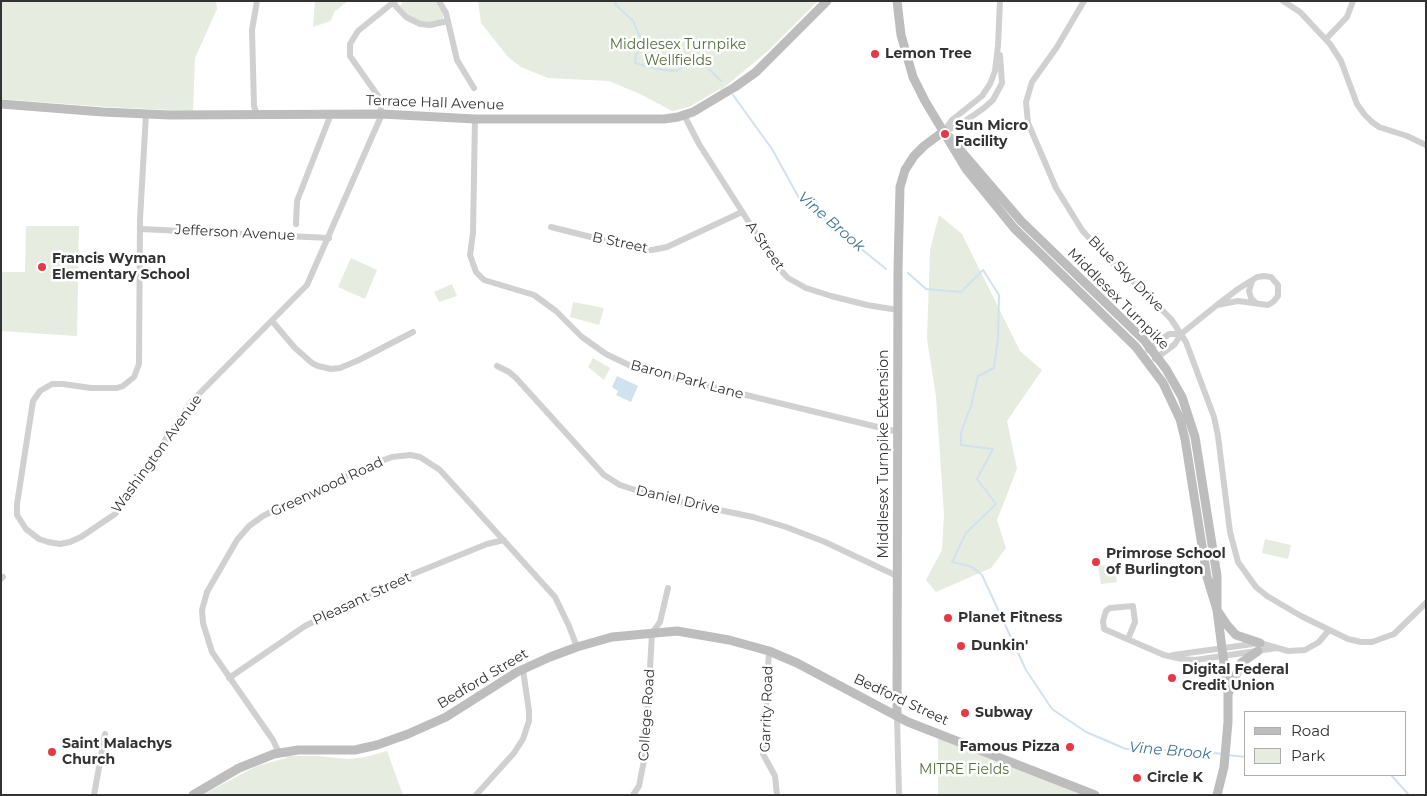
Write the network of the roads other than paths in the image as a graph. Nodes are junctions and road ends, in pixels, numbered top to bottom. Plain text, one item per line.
1 (257, 1) edge
2 (439, 1) edge
3 (827, 1) edge
4 (897, 1) edge
5 (1000, 1) edge
6 (1084, 1) edge
7 (1283, 1) edge
8 (1353, 1) edge
9 (394, 2) edge
10 (448, 21) junction
11 (1326, 39) junction
12 (998, 46) junction
13 (474, 88) dead end
14 (1, 104) edge
15 (146, 114) junction
16 (331, 114) junction
17 (382, 114) junction
18 (257, 115) junction
19 (684, 115) junction
20 (474, 119) junction
21 (944, 131) junction
22 (1426, 145) edge
23 (742, 212) junction
24 (296, 224) dead end
25 (551, 227) dead end
26 (140, 229) junction
27 (329, 238) junction
28 (1257, 277) junction
29 (1260, 304) junction
30 (1217, 306) junction
31 (898, 310) junction
32 (272, 321) junction
33 (414, 332) dead end
34 (1181, 334) junction
35 (1151, 348) junction
36 (1143, 355) junction
37 (1158, 357) junction
38 (1150, 363) junction
39 (497, 366) dead end
40 (898, 432) junction
41 (504, 540) junction
42 (897, 576) junction
43 (668, 588) dead end
44 (1426, 603) edge
45 (1217, 610) junction
46 (1329, 630) junction
47 (652, 633) junction
48 (1128, 639) junction
49 (577, 647) junction
50 (1259, 647) junction
51 (769, 651) junction
52 (1223, 652) junction
53 (523, 670) junction
54 (229, 678) junction
55 (1228, 694) junction
56 (897, 716) junction
57 (105, 734) dead end
58 (279, 753) junction
59 (94, 795) edge
60 (192, 795) edge
61 (476, 795) edge
62 (633, 795) edge
63 (777, 795) edge
64 (899, 795) edge
65 (1095, 795) edge
66 (1217, 795) edge

1 - 18 street
2 - 10 street
3 - 19 main road, Terrace Hall Avenue
4 - 21 main road, Middlesex Turnpike
5 - 12 street
6 - 34 street, Blue Sky Drive
7 - 11 street
8 - 11 street
9 - 10 street
9 - 17 street
10 - 13 street
11 - 22 street
12 - 21 street
12 - 21 street
14 - 15 main road, Terrace Hall Avenue
15 - 18 main road, Terrace Hall Avenue
15 - 26 street, Washington Avenue
16 - 17 main road, Terrace Hall Avenue
16 - 18 main road, Terrace Hall Avenue
16 - 24 street
17 - 20 main road, Terrace Hall Avenue
17 - 27 street, Washington Avenue
19 - 20 main road, Terrace Hall Avenue
19 - 23 street, A Street
20 - 40 street, Baron Park Lane
21 - 31 main road, Middlesex Turnpike Extension
21 - 35 main road, Middlesex Turnpike
21 - 36 main road, Middlesex Turnpike
23 - 25 street, B Street
23 - 31 street, A Street
26 - 27 street, Jefferson Avenue
26 - 32 street, Washington Avenue
27 - 32 street, Washington Avenue
28 - 29 street
28 - 29 street
28 - 30 street
29 - 30 street
30 - 34 street
31 - 40 main road, Middlesex Turnpike Extension
32 - 33 street
34 - 35 street
34 - 37 street
34 - 46 street, Blue Sky Drive
35 - 36 street
35 - 37 main road, Middlesex Turnpike
36 - 38 main road, Middlesex Turnpike
37 - 38 street
37 - 45 main road, Middlesex Turnpike
38 - 45 main road, Middlesex Turnpike
39 - 42 street, Daniel Drive
40 - 42 main road, Middlesex Turnpike Extension
41 - 49 street, Greenwood Road
41 - 54 street, Pleasant Street
41 - 54 street, Greenwood Road
42 - 56 main road, Middlesex Turnpike Extension
43 - 47 street
44 - 46 street, Blue Sky Drive
45 - 50 main road
45 - 52 main road, Middlesex Turnpike
46 - 50 street
47 - 49 main road, Bedford Street
47 - 51 main road, Bedford Street
47 - 62 street, College Road
48 - 48 street
48 - 52 street
49 - 53 main road, Bedford Street
50 - 52 street
50 - 55 main road
51 - 56 main road, Bedford Street
51 - 63 street, Garrity Road
52 - 55 main road, Middlesex Turnpike
53 - 58 main road, Bedford Street
53 - 61 street
54 - 58 street, Greenwood Road
55 - 66 main road, Middlesex Turnpike
56 - 64 street, Middlesex Turnpike Extension
56 - 65 main road, Bedford Street
57 - 59 street
58 - 60 main road, Bedford Street

